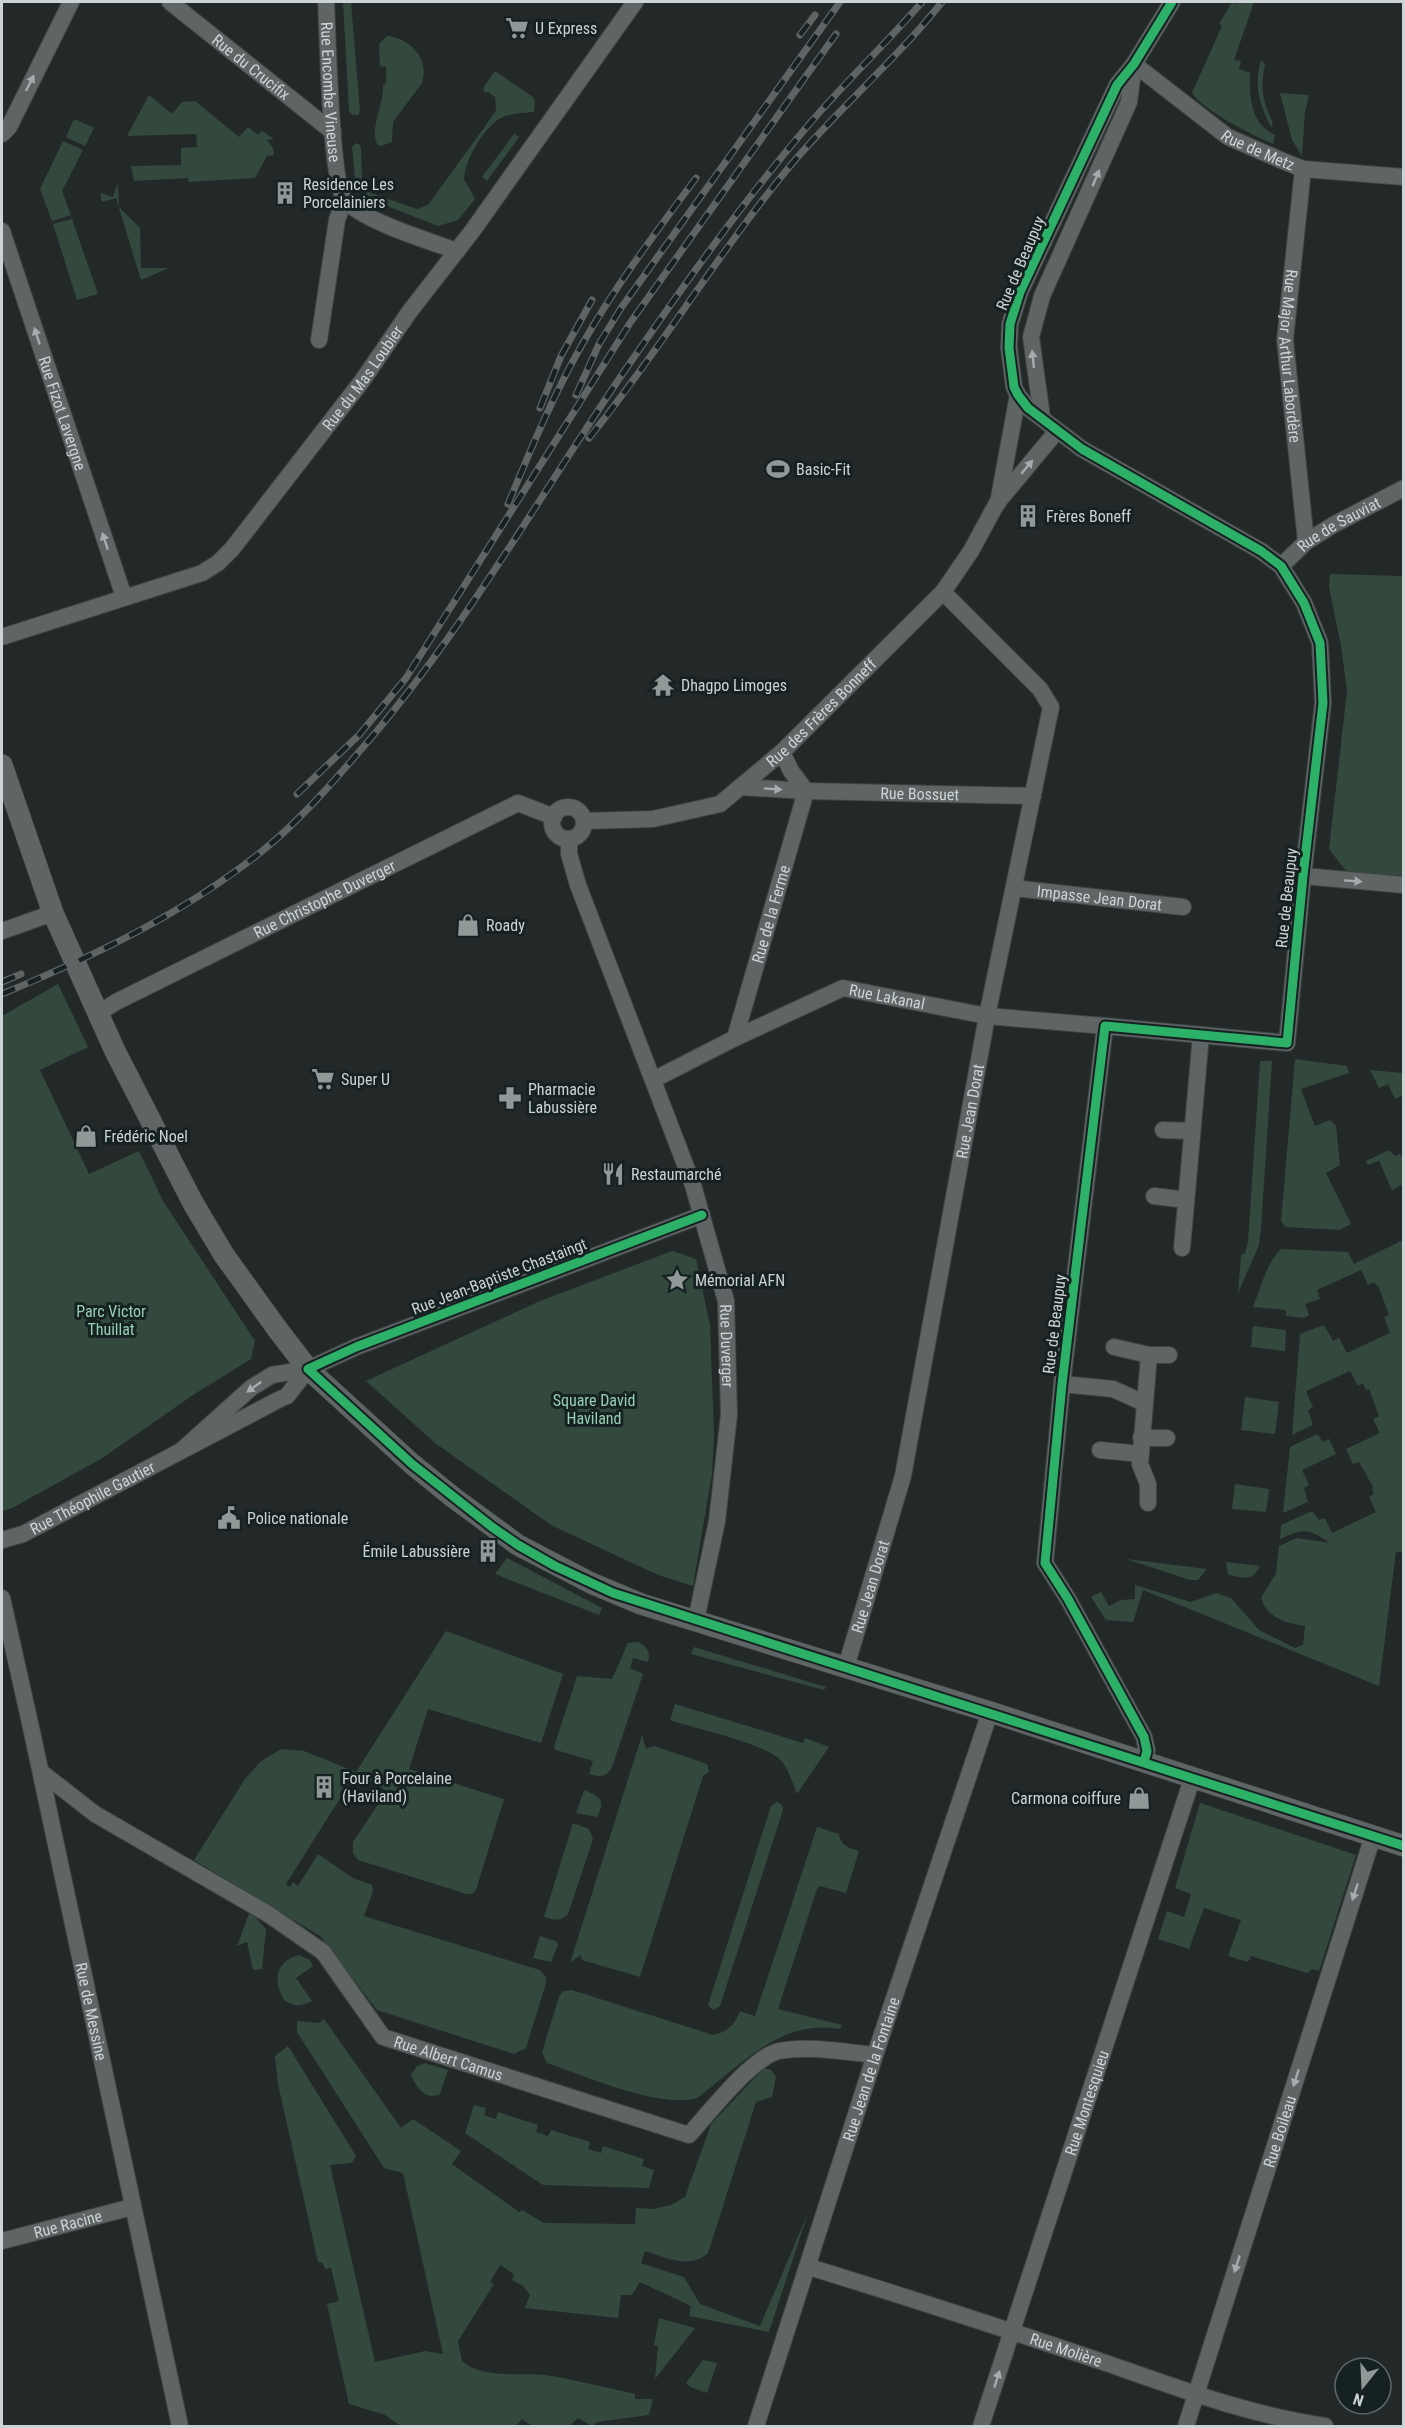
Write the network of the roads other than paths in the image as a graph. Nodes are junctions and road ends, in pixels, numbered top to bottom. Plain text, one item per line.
1 (72, 2) edge
2 (170, 2) edge
3 (326, 2) edge
4 (635, 2) edge
5 (1172, 2) edge
6 (1134, 64) junction
7 (333, 132) junction
8 (2, 134) edge
9 (1303, 169) junction
10 (1404, 177) edge
11 (344, 200) junction
12 (2, 231) edge
13 (457, 251) junction
14 (319, 340) dead end
15 (1018, 395) junction
16 (1042, 417) junction
17 (1010, 430) junction
18 (1057, 431) junction
19 (1404, 488) edge
20 (998, 503) junction
21 (1306, 542) junction
22 (1281, 566) junction
23 (943, 592) junction
24 (124, 597) junction
25 (2, 637) edge
26 (782, 752) junction
27 (2, 765) edge
28 (740, 787) junction
29 (806, 791) junction
30 (1033, 796) junction
31 (554, 817) junction
32 (584, 821) junction
33 (569, 839) junction
34 (1303, 876) junction
35 (1404, 885) edge
36 (1014, 888) junction
37 (1183, 907) dead end
38 (53, 913) junction
39 (2, 931) edge
40 (97, 1014) junction
41 (987, 1016) junction
42 (1105, 1026) junction
43 (1201, 1035) junction
44 (735, 1038) junction
45 (653, 1080) junction
46 (1163, 1130) dead end
47 (1192, 1131) junction
48 (1154, 1196) dead end
49 (1186, 1200) junction
50 (702, 1215) junction
51 (1182, 1248) dead end
52 (1114, 1347) dead end
53 (1149, 1354) junction
54 (1169, 1356) dead end
55 (308, 1369) junction
56 (1062, 1384) junction
57 (1144, 1402) junction
58 (1167, 1438) dead end
59 (1141, 1446) junction
60 (182, 1450) junction
61 (1101, 1450) dead end
62 (1148, 1503) dead end
63 (2, 1540) edge
64 (2, 1598) edge
65 (696, 1620) junction
66 (846, 1667) junction
67 (990, 1712) junction
68 (1144, 1762) junction
69 (41, 1772) junction
70 (1192, 1779) junction
71 (1373, 1836) junction
72 (1404, 1846) edge
73 (875, 2055) junction
74 (132, 2206) junction
75 (2, 2241) edge
76 (808, 2267) junction
77 (1011, 2331) junction
78 (1196, 2394) junction
79 (180, 2427) edge
80 (756, 2427) edge
81 (981, 2427) edge
82 (1186, 2427) edge
83 (1325, 2427) edge

8 -> 1 street
2 - 7 street, Rue du Crucifix
3 - 7 street, Rue Encombe Vineuse
4 - 13 street, Rue du Mas Loubier
5 - 6 street, Rue de Beaupuy
6 - 9 street, Rue de Metz
6 - 15 street, Rue de Beaupuy
16 -> 6 street, Rue de Beaupuy
7 - 11 street, Rue Encombe Vineuse
9 - 10 street, Rue de Metz
9 - 21 street, Rue Major Arthur Labordère
11 - 13 street
11 - 14 street
24 -> 12 street, Rue Fizot Lavergne
13 - 24 street, Rue du Mas Loubier
15 - 16 street, Rue de Beaupuy
15 - 17 street, Rue des Frères Bonneff
16 - 17 street
16 - 18 street, Rue de Beaupuy
17 - 20 street, Rue des Frères Bonneff
20 -> 18 street, Rue des Frères Bonneff
18 - 22 street, Rue de Beaupuy
19 - 21 street, Rue de Sauviat
20 - 23 street, Rue des Frères Bonneff
21 - 22 street, Rue de Sauviat
22 - 34 street, Rue de Beaupuy
23 - 26 street, Rue des Frères Bonneff
23 - 30 street, Rue Jean Dorat
24 - 25 street, Rue du Mas Loubier
26 - 28 street, Rue des Frères Bonneff
26 - 29 street
27 - 38 street
28 -> 29 street, Rue Bossuet
28 - 32 street, Rue des Frères Bonneff
29 - 30 street, Rue Bossuet
29 - 44 street, Rue de la Ferme
30 - 36 street, Rue Jean Dorat
31 - 32 street
31 - 33 street
31 - 40 street, Rue Christophe Duverger
32 - 33 street
33 - 45 street
34 -> 35 street
34 - 43 street, Rue de Beaupuy
36 - 37 street, Impasse Jean Dorat
36 - 41 street, Rue Jean Dorat
38 - 39 street
38 - 40 street
40 - 55 street
41 - 42 street, Rue Lakanal
41 - 44 street, Rue Lakanal
41 - 66 street, Rue Jean Dorat
42 - 43 street, Rue de Beaupuy
42 - 56 street, Rue de Beaupuy
43 - 47 street
44 - 45 street, Rue Lakanal
45 - 50 street, Rue Duverger
46 - 47 street
47 - 49 street
48 - 49 street
49 - 51 street
50 - 55 street, Rue Jean-Baptiste Chastaingt
50 - 65 street, Rue Duverger
52 - 53 street
53 - 54 street
53 - 57 street
55 - 60 street, Rue Théophile Gautier
55 -> 60 street, Rue Théophile Gautier
55 - 65 street
56 - 57 street
56 - 68 street, Rue de Beaupuy
57 - 59 street
58 - 59 street
59 - 61 street
59 - 62 street
60 - 63 street, Rue Théophile Gautier
64 - 69 street, Rue de Messine
65 - 66 street
66 - 67 street
67 - 68 street
67 - 73 street, Rue Jean de la Fontaine
68 - 70 street
69 - 73 street, Rue Albert Camus
69 - 74 street, Rue de Messine
70 - 71 street
70 - 77 street, Rue Montesquieu
71 - 72 street
71 -> 78 street, Rue Boileau
73 - 76 street, Rue Jean de la Fontaine
74 - 75 street, Rue Racine
74 - 79 street, Rue de Messine
76 - 77 street, Rue Molière
76 - 80 street, Rue Jean de la Fontaine
77 - 78 street, Rue Molière
81 -> 77 street, Rue Montesquieu
78 - 82 street, Rue Boileau
78 - 83 street, Rue Molière

